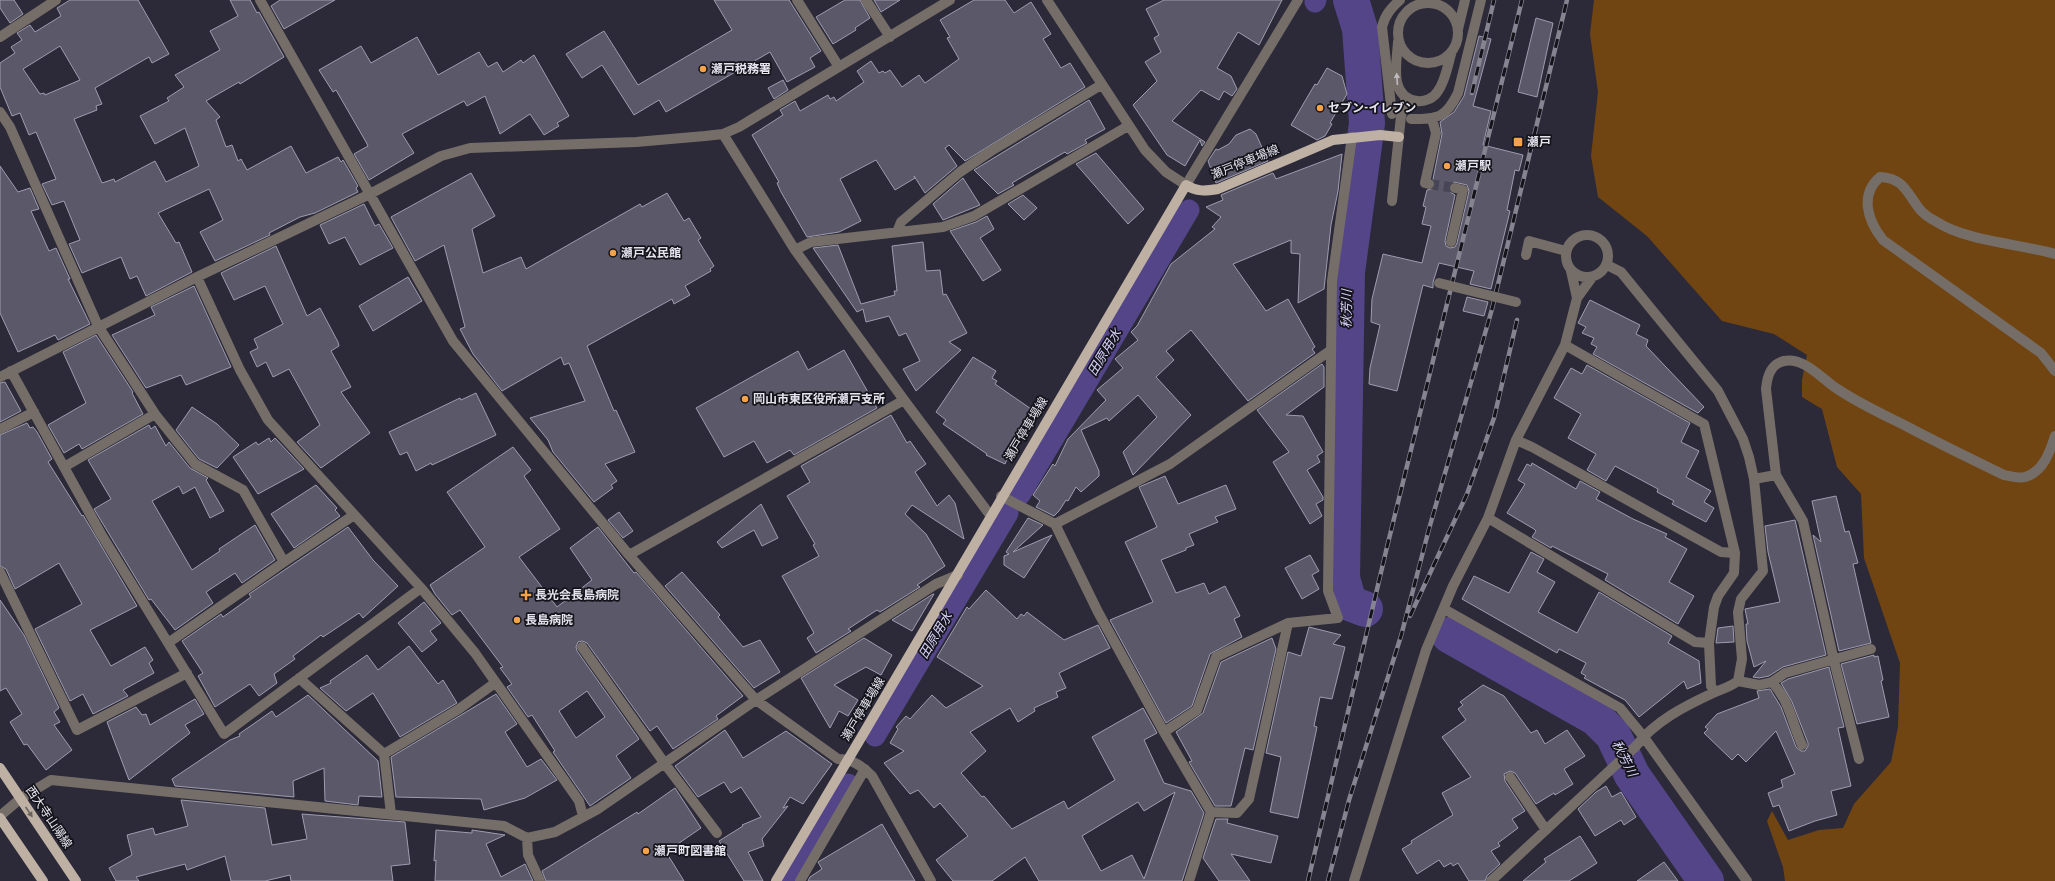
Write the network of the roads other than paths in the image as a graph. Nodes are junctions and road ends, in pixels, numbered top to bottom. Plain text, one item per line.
1 (56, 0) edge
2 (260, 0) edge
3 (797, 0) edge
4 (866, 0) edge
5 (950, 0) edge
6 (1047, 0) edge
7 (1298, 0) edge
8 (1400, 0) edge
9 (1465, 0) edge
10 (1481, 0) edge
11 (1420, 2) edge
12 (1458, 30) junction
13 (0, 37) edge
14 (890, 37) junction
15 (1398, 42) junction
16 (1453, 50) junction
17 (839, 67) junction
18 (1101, 85) junction
19 (1406, 97) junction
20 (0, 112) edge
21 (1392, 114) dead end
22 (1412, 119) dead end
23 (1432, 119) junction
24 (1128, 126) junction
25 (723, 134) junction
26 (1352, 137) junction
27 (1399, 137) junction
28 (1429, 184) dead end
29 (1186, 185) junction
30 (1455, 188) dead end
31 (370, 194) junction
32 (1392, 201) dead end
33 (897, 232) junction
34 (1451, 242) dead end
35 (795, 250) junction
36 (1566, 251) junction
37 (2055, 254) edge
38 (1526, 255) dead end
39 (1607, 265) junction
40 (1571, 271) junction
41 (1594, 276) junction
42 (197, 277) junction
43 (1439, 283) dead end
44 (1577, 298) junction
45 (1516, 302) dead end
46 (98, 326) junction
47 (1565, 345) junction
48 (1331, 350) junction
49 (11, 371) junction
50 (2055, 371) edge
51 (0, 377) edge
52 (904, 400) junction
53 (34, 412) junction
54 (155, 414) junction
55 (0, 429) edge
56 (2055, 436) edge
57 (1516, 440) junction
58 (64, 467) junction
59 (1776, 475) junction
60 (1754, 479) junction
61 (1001, 496) junction
62 (990, 514) junction
63 (354, 515) junction
64 (1488, 518) junction
65 (1055, 524) junction
66 (1735, 554) junction
67 (629, 555) junction
68 (284, 562) junction
69 (0, 572) edge
70 (958, 574) junction
71 (420, 588) junction
72 (1444, 609) junction
73 (1288, 623) junction
74 (168, 643) junction
75 (1709, 643) junction
76 (582, 647) dead end
77 (1871, 650) dead end
78 (1834, 661) junction
79 (187, 673) junction
80 (299, 678) junction
81 (1738, 682) junction
82 (1772, 682) junction
83 (495, 683) junction
84 (1715, 692) junction
85 (756, 700) junction
86 (1164, 732) junction
87 (1643, 736) junction
88 (1802, 745) dead end
89 (384, 754) junction
90 (848, 759) junction
91 (1859, 759) dead end
92 (665, 764) junction
93 (0, 768) edge
94 (865, 769) junction
95 (1510, 778) dead end
96 (20, 799) junction
97 (1211, 812) junction
98 (391, 814) junction
99 (584, 816) junction
100 (0, 817) edge
101 (1546, 830) junction
102 (717, 833) dead end
103 (528, 838) junction
104 (43, 881) edge
105 (76, 881) edge
106 (540, 881) edge
107 (776, 881) edge
108 (800, 881) edge
109 (931, 881) edge
110 (1189, 881) edge
111 (1354, 881) edge
112 (1491, 881) edge
113 (1747, 881) edge

1 - 13 street
2 - 31 street
3 - 17 street
4 - 14 street
5 - 14 street
6 - 18 street
7 - 29 street
8 - 21 street
9 - 12 street
10 - 23 street
11 - 12 street
11 - 15 street
12 - 16 street
14 - 17 street
15 - 16 street
19 -> 15 street
16 - 19 street
17 - 25 street
18 - 24 street
18 - 33 street
19 - 27 street
20 - 46 street
22 - 23 street
23 - 28 street
24 - 29 street
24 - 33 street
25 - 31 street
25 - 35 street
26 - 27 main road, 瀬戸停車場線
26 - 29 main road, 瀬戸停車場線
26 - 48 street
27 - 32 street
29 - 61 main road, 瀬戸停車場線
30 - 34 street
31 - 42 street
31 - 67 street
33 - 35 street
35 - 52 street
36 - 38 street
36 - 39 street
36 - 40 street
37 - 50 street
39 - 41 street
39 - 60 street
40 - 41 street
40 - 44 street
41 - 44 street
42 - 46 street
42 - 63 street
43 - 45 street, bridge
44 - 47 street
46 - 49 street
46 - 54 street
47 - 57 street
47 - 66 street
48 - 65 street
48 - 73 street
49 - 51 street
49 - 53 street
52 - 62 street
52 - 67 street
53 - 55 street
53 - 58 street
54 - 58 street
54 - 68 street
56 - 59 street
57 - 64 street
57 - 66 street
58 - 74 street
59 - 60 street
59 - 78 street
60 - 81 street
61 - 62 main road, 瀬戸停車場線
61 - 65 street
62 - 70 main road, 瀬戸停車場線
63 - 68 street
63 - 71 street
64 - 72 street
64 - 75 street
65 - 86 street
66 - 75 street
67 - 85 street
68 - 74 street
69 - 79 street
70 - 85 street
70 - 90 main road, 瀬戸停車場線
71 - 80 street
71 - 83 street
72 - 87 street
72 - 111 street
73 - 86 street
73 - 97 street
74 - 79 street
75 - 84 street
76 - 92 street
77 - 78 street
78 - 82 street
78 - 91 street
79 - 80 street
80 - 89 street
81 - 82 street
81 - 84 street
82 - 88 street
83 - 89 street
83 - 99 street
84 - 87 street
85 - 90 street
85 - 92 street
86 - 97 street
87 - 101 street
87 - 113 street
89 - 98 street
90 - 94 street
90 - 107 main road, 瀬戸停車場線
92 - 99 street
92 - 102 street
93 - 96 main road, 西大寺山陽線
94 - 108 street
94 - 109 street
95 - 101 street
96 - 98 street
96 - 100 street
96 -> 105 main road, 西大寺山陽線
97 - 110 street
98 - 103 street
99 - 103 street
100 - 104 main road
101 - 112 street
103 - 106 street

